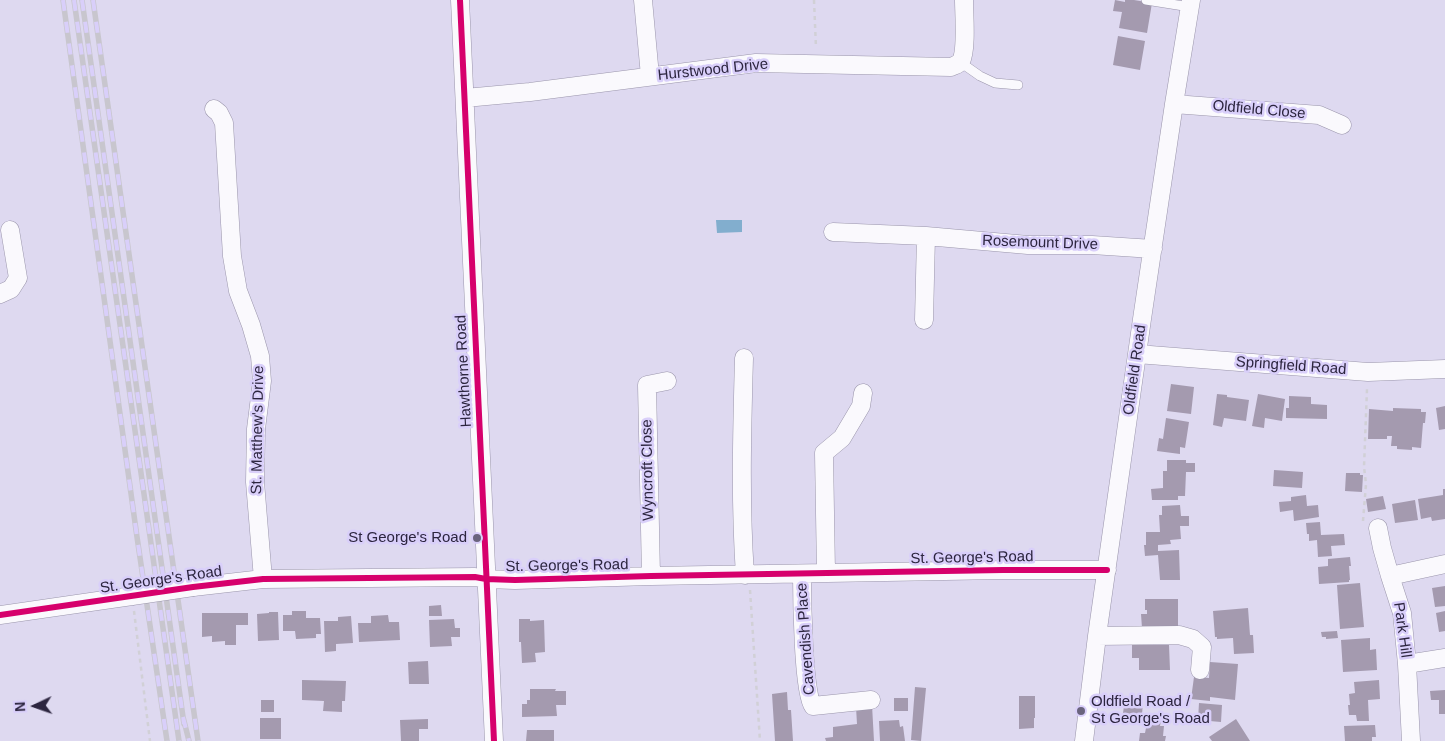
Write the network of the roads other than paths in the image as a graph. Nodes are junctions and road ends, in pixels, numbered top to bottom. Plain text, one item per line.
1 (460, 0) edge
2 (643, 0) edge
3 (964, 0) edge
4 (1146, 0) edge
5 (1190, 4) edge
6 (960, 62) junction
7 (650, 76) junction
8 (1018, 85) dead end
9 (464, 98) junction
10 (1174, 104) junction
11 (214, 109) dead end
12 (1342, 125) dead end
13 (10, 230) dead end
14 (833, 232) dead end
15 (926, 236) junction
16 (1153, 250) junction
17 (0, 294) edge
18 (924, 320) dead end
19 (1137, 354) junction
20 (744, 358) dead end
21 (1445, 369) edge
22 (667, 381) dead end
23 (863, 393) dead end
24 (1378, 528) road end
25 (1445, 564) edge
26 (1107, 570) junction
27 (826, 573) junction
28 (802, 574) junction
29 (744, 575) junction
30 (651, 576) junction
31 (1390, 576) junction
32 (262, 579) junction
33 (486, 579) junction
34 (0, 615) edge
35 (1097, 636) junction
36 (1445, 658) edge
37 (1407, 664) junction
38 (1200, 670) dead end
39 (871, 700) dead end
40 (494, 741) edge
41 (1084, 741) edge
42 (1411, 741) edge

1 - 9 street, Hawthorne Road
2 - 7 street
3 - 6 street
4 - 5 lane
5 - 10 street, Oldfield Road
6 - 7 street, Hurstwood Drive
6 - 8 lane
7 - 9 street, Hurstwood Drive
9 - 33 street, Hawthorne Road
10 - 12 street, Oldfield Close
10 - 16 street, Oldfield Road
11 - 32 street, St. Matthew's Drive
13 - 17 street
14 - 15 street, Rosemount Drive
15 - 16 street, Rosemount Drive
15 - 18 street
16 - 19 street, Oldfield Road
19 - 21 street, Springfield Road
19 - 26 street, Oldfield Road
20 - 29 street
22 - 30 street, Wyncroft Close
23 - 27 street
24 - 31 street, Park Hill
25 - 31 street
26 - 27 street, St. George's Road
26 - 35 street, Oldfield Road
27 - 28 street, St. George's Road
28 - 29 street, St. George's Road
28 - 39 street, Cavendish Place
29 - 30 street, St. George's Road
30 - 33 street, St. George's Road
31 - 37 street, Park Hill
32 - 33 street, St. George's Road
32 - 34 street, St. George's Road, bridge
33 - 40 street, Hawthorne Road
35 - 38 street
35 - 41 street, Oldfield Road
36 - 37 street
37 - 42 street, Park Hill

